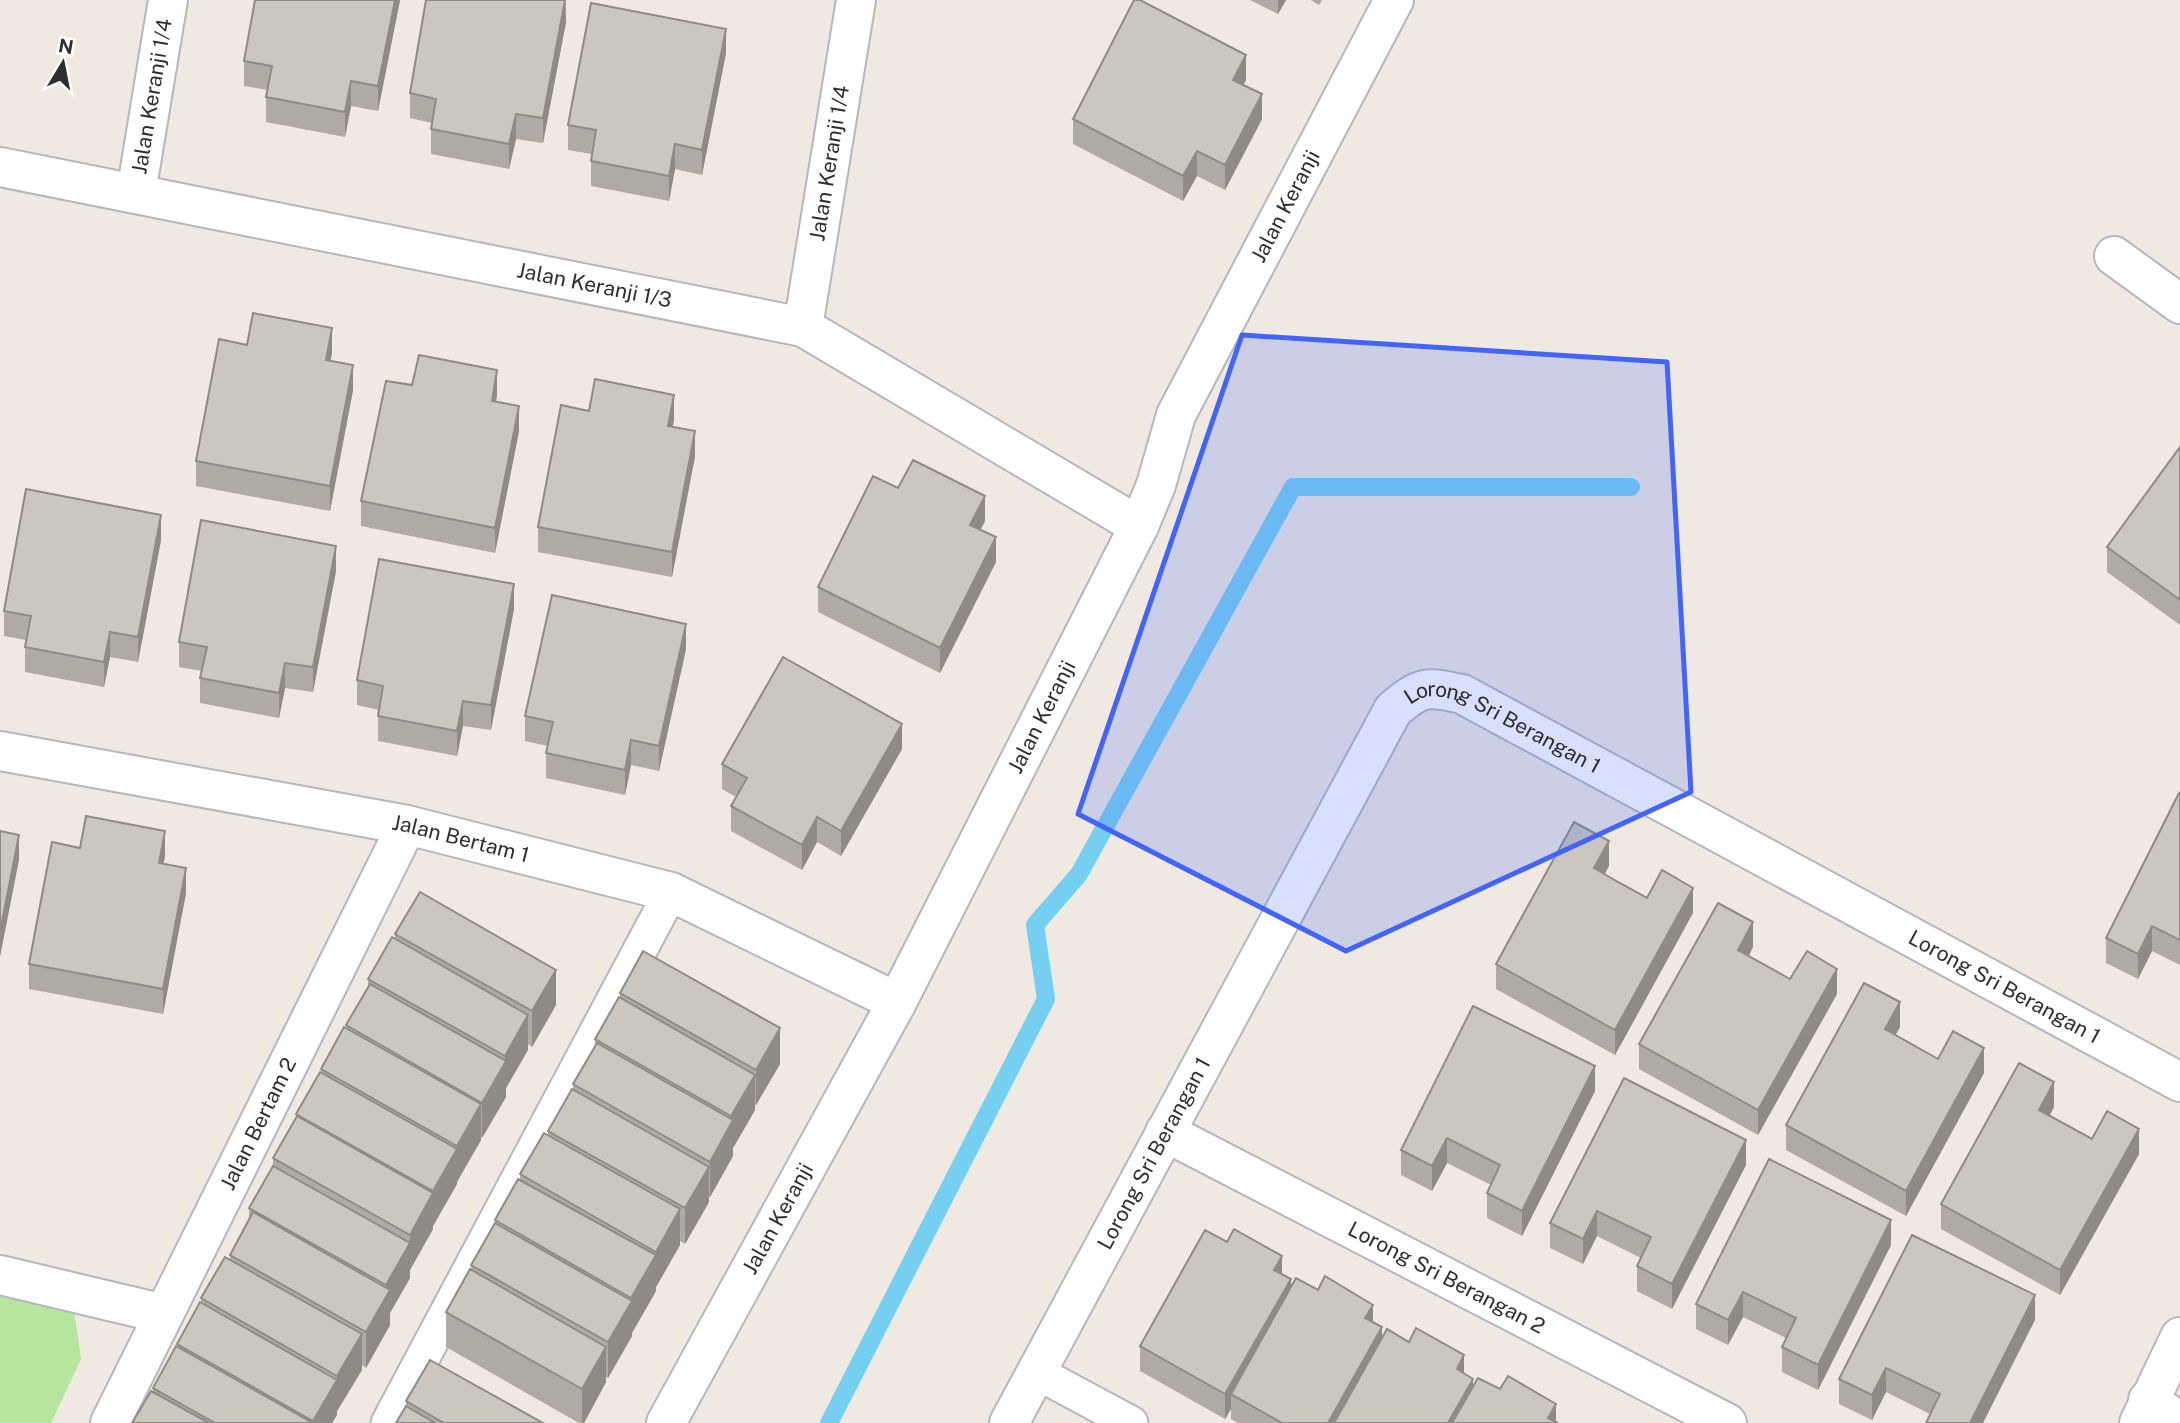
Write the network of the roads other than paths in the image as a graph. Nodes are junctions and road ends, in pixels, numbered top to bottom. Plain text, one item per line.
1 (168, 0) edge
2 (856, 0) edge
3 (1394, 0) edge
4 (0, 167) edge
5 (136, 193) junction
6 (2114, 256) dead end
7 (2180, 304) edge
8 (803, 327) junction
9 (1139, 526) junction
10 (0, 751) edge
11 (407, 825) junction
12 (671, 892) junction
13 (897, 1002) junction
14 (2180, 1082) edge
15 (1165, 1132) junction
16 (0, 1275) edge
17 (164, 1314) junction
18 (2180, 1337) edge
19 (1036, 1372) junction
20 (2143, 1412) edge
21 (2180, 1422) edge
22 (110, 1423) edge
23 (388, 1423) edge
24 (666, 1423) edge
25 (1009, 1423) edge
26 (1131, 1423) edge
27 (1727, 1423) edge

1 - 5 street, Jalan Keranji 1/4
2 - 8 street, Jalan Keranji 1/4
3 - 9 street, Jalan Keranji
4 - 5 street, Jalan Keranji 1/3
5 - 8 street, Jalan Keranji 1/3
6 - 7 street
8 - 9 street, Jalan Keranji 1/3
9 - 13 street, Jalan Keranji
10 - 11 street, Jalan Bertam 1
11 - 12 street, Jalan Bertam 1
11 - 17 street, Jalan Bertam 2
12 - 13 street, Jalan Bertam 1
12 - 23 lane
13 - 24 street, Jalan Keranji
14 - 15 street, Lorong Sri Berangan 1
15 - 19 street, Lorong Sri Berangan 1
15 - 27 street, Lorong Sri Berangan 2
16 - 17 street
17 - 22 street, Jalan Bertam 2
18 - 20 street
19 - 25 street, Lorong Sri Berangan 1
19 - 26 lane
20 - 21 street

